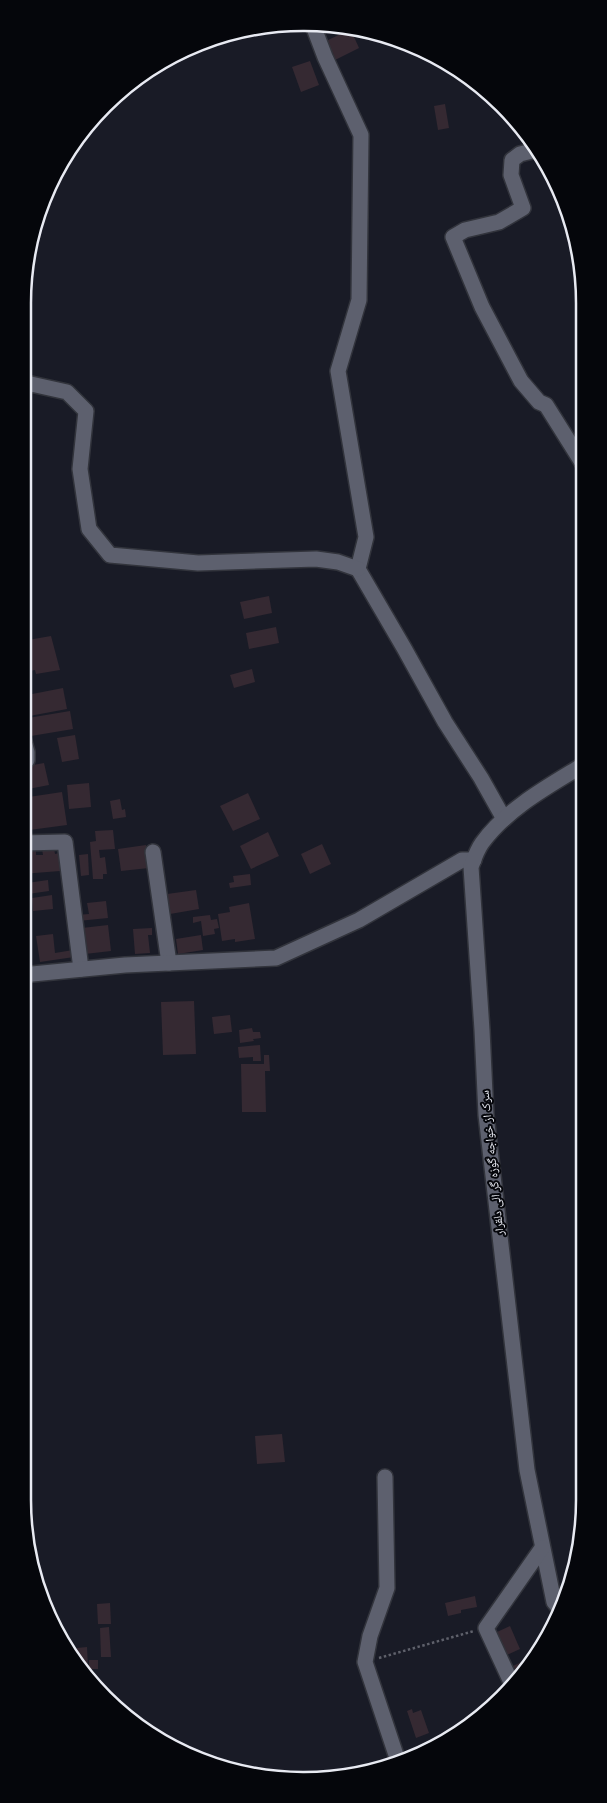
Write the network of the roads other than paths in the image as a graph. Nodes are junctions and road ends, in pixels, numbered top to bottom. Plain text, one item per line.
1 (315, 32) edge
2 (530, 152) edge
3 (31, 384) edge
4 (576, 454) edge
5 (358, 569) junction
6 (576, 769) edge
7 (504, 820) junction
8 (31, 843) edge
9 (153, 852) dead end
10 (474, 860) junction
11 (169, 963) junction
12 (81, 969) junction
13 (31, 974) edge
14 (386, 1477) dead end
15 (542, 1548) junction
16 (555, 1603) edge
17 (509, 1678) edge
18 (396, 1755) edge

1 - 5 street
2 - 4 street
3 - 5 street
5 - 7 street
6 - 7 street, سرک از خواجه گوزه گر الی دلقرار
7 - 10 street, سرک از خواجه گوزه گر الی دلقرار
8 - 12 street
9 - 11 street
10 - 11 street
10 - 15 street, سرک از خواجه گوزه گر الی دلقرار
11 - 12 street
12 - 13 street
14 - 18 street
15 - 16 street, سرک از خواجه گوزه گر الی دلقرار
15 - 17 street

